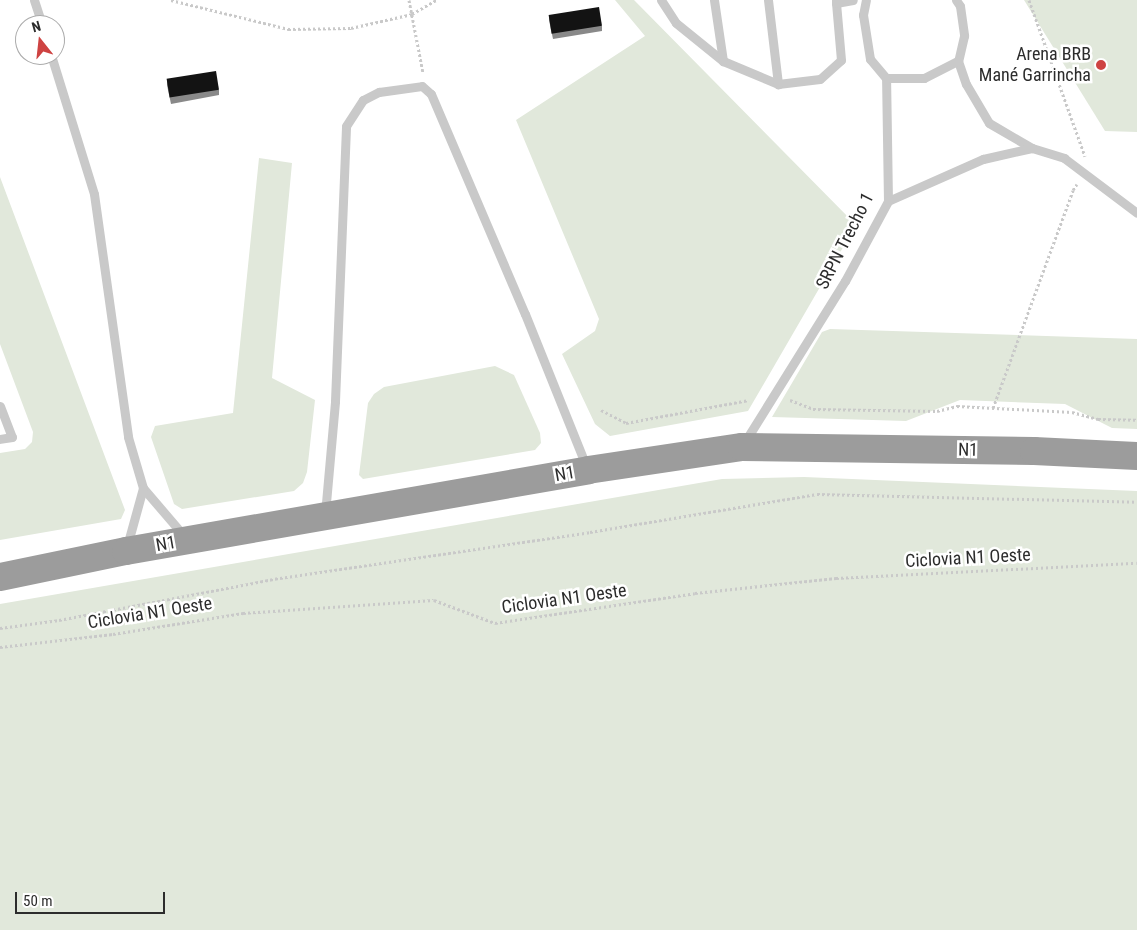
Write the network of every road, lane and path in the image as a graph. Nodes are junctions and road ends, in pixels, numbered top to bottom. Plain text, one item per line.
1 (34, 0) edge
2 (171, 0) edge
3 (409, 0) edge
4 (436, 0) edge
5 (661, 0) edge
6 (714, 0) edge
7 (768, 0) edge
8 (853, 0) edge
9 (866, 0) edge
10 (956, 0) edge
11 (1029, 0) edge
12 (836, 2) edge
13 (412, 14) junction
14 (39, 15) edge
15 (958, 60) junction
16 (723, 62) junction
17 (54, 65) edge
18 (886, 78) junction
19 (778, 84) junction
20 (422, 86) junction
21 (1032, 148) junction
22 (1085, 174) junction
23 (888, 201) junction
24 (1137, 213) edge
25 (749, 400) dead end
26 (790, 400) dead end
27 (0, 406) edge
28 (993, 408) junction
29 (601, 410) dead end
30 (1137, 420) edge
31 (0, 439) edge
32 (742, 447) junction
33 (1137, 456) edge
34 (588, 470) junction
35 (143, 488) junction
36 (1137, 502) edge
37 (325, 516) junction
38 (188, 540) junction
39 (126, 551) junction
40 (1137, 562) edge
41 (0, 577) edge
42 (0, 628) edge
43 (0, 647) edge

1 - 14 lane
2 - 13 path
3 - 13 path
4 - 13 path
5 - 16 lane
6 - 16 lane
7 - 19 lane
8 - 12 lane
9 - 18 lane
10 - 15 lane
11 - 22 path
12 - 19 lane
13 - 20 path
15 - 18 lane
15 - 21 lane
16 - 19 lane
17 - 35 lane
18 - 23 lane, SRPN Trecho 1
20 - 34 lane
20 - 37 lane
21 - 22 lane
21 - 23 lane
22 - 24 lane
22 - 28 path
23 - 32 lane, SRPN Trecho 1
25 - 29 path
26 - 28 path
27 - 31 lane
28 - 30 path
32 - 33 highway, N1
32 - 34 highway, N1
34 - 37 highway, N1
35 - 38 lane
35 - 39 lane
36 - 42 path
37 - 38 highway, N1
38 - 39 highway, N1
39 - 41 highway, N1
40 - 43 path, Ciclovia N1 Oeste

